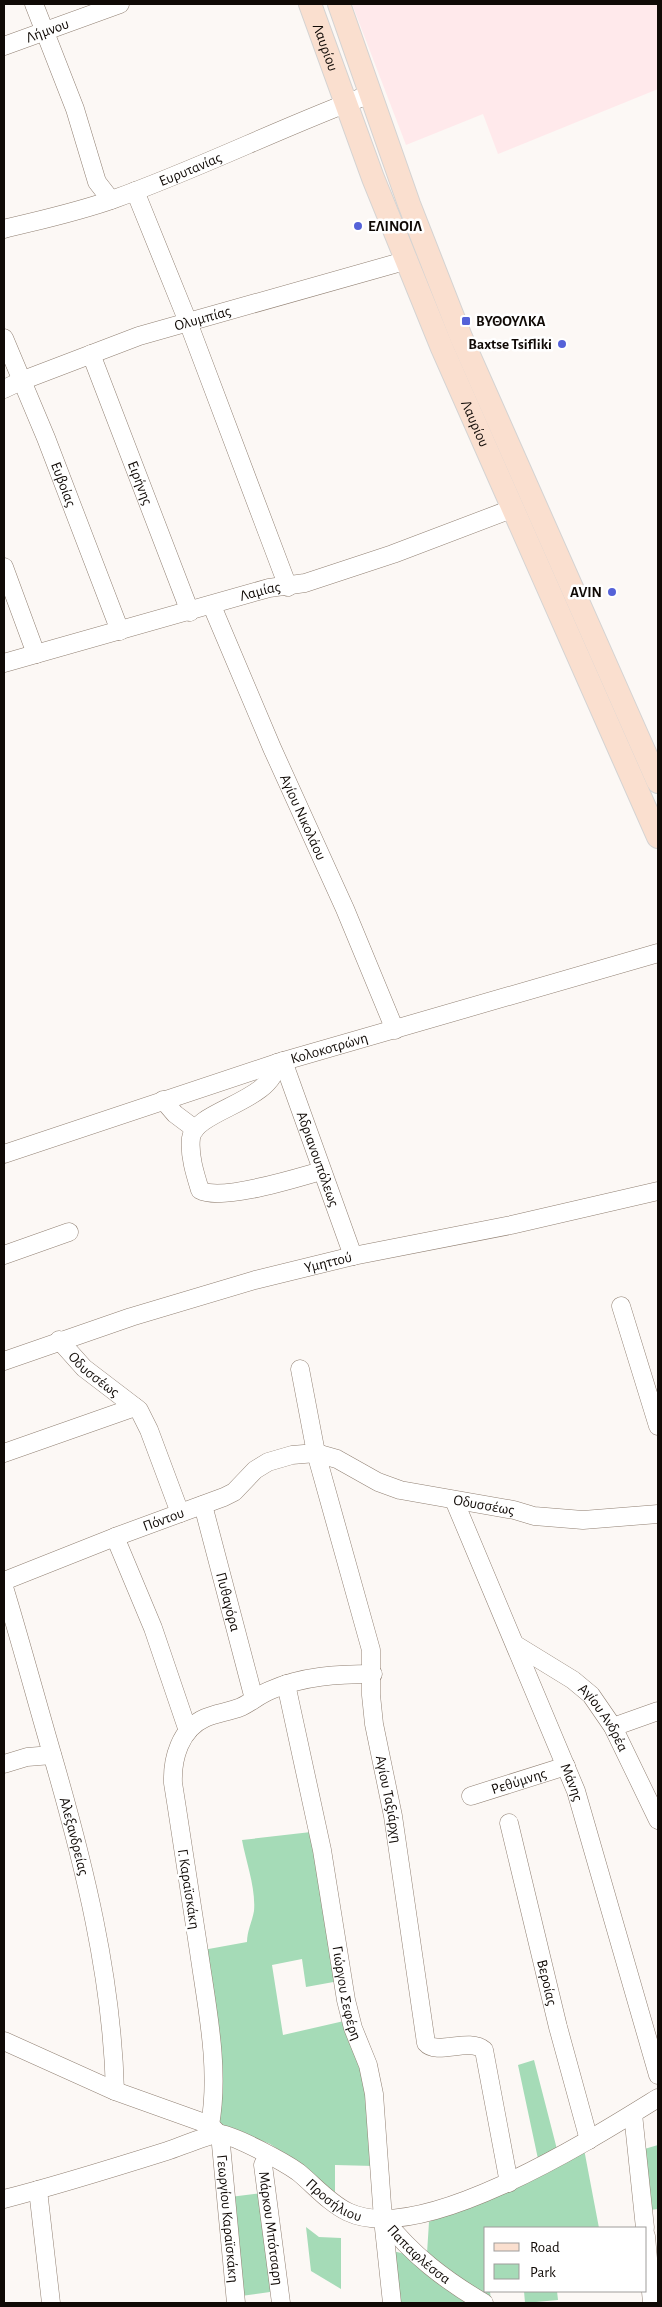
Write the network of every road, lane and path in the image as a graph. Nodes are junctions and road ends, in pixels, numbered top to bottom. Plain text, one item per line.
1 (34, 4) edge
2 (120, 4) edge
3 (310, 4) edge
4 (339, 4) edge
5 (45, 31) junction
6 (4, 46) edge
7 (371, 94) junction
8 (345, 104) junction
9 (135, 191) junction
10 (111, 200) junction
11 (4, 229) edge
12 (408, 260) junction
13 (188, 322) junction
14 (4, 338) edge
15 (91, 354) junction
16 (21, 381) junction
17 (4, 389) edge
18 (514, 508) junction
19 (4, 567) edge
20 (288, 587) junction
21 (212, 606) junction
22 (190, 612) junction
23 (120, 631) junction
24 (36, 654) junction
25 (4, 663) edge
26 (658, 782) edge
27 (658, 837) edge
28 (658, 953) edge
29 (395, 1030) junction
30 (280, 1062) junction
31 (163, 1100) junction
32 (195, 1129) junction
33 (4, 1154) edge
34 (321, 1171) junction
35 (658, 1191) edge
36 (69, 1232) dead end
37 (4, 1254) edge
38 (353, 1256) junction
39 (621, 1306) dead end
40 (59, 1340) junction
41 (4, 1361) edge
42 (300, 1369) dead end
43 (135, 1407) junction
44 (658, 1426) edge
45 (4, 1453) edge
46 (316, 1453) junction
47 (454, 1500) junction
48 (203, 1506) junction
49 (180, 1514) junction
50 (658, 1514) edge
51 (115, 1537) junction
52 (4, 1581) edge
53 (4, 1587) edge
54 (516, 1645) junction
55 (373, 1674) junction
56 (286, 1684) junction
57 (254, 1699) junction
58 (658, 1711) edge
59 (613, 1727) junction
60 (188, 1731) junction
61 (52, 1755) junction
62 (4, 1764) edge
63 (566, 1766) junction
64 (471, 1796) dead end
65 (658, 1820) edge
66 (509, 1823) dead end
67 (4, 2041) edge
68 (658, 2075) edge
69 (115, 2091) junction
70 (658, 2098) edge
71 (632, 2114) junction
72 (215, 2130) junction
73 (589, 2140) junction
74 (268, 2155) junction
75 (509, 2183) junction
76 (38, 2190) junction
77 (4, 2199) edge
78 (383, 2219) junction
79 (649, 2219) edge
80 (647, 2247) edge
81 (51, 2303) edge
82 (236, 2303) edge
83 (282, 2303) edge
84 (392, 2303) edge
85 (484, 2303) edge
86 (652, 2303) edge

1 - 5 street
2 - 5 street, Λήμνου
3 - 8 main road, Λαυρίου
4 - 7 main road, Λαυρίου
5 - 6 street, Λήμνου
5 - 10 street
7 - 8 street, Ευρυτανίας
7 - 26 main road, Λαυρίου
8 - 9 street, Ευρυτανίας
8 - 12 main road, Λαυρίου
9 - 10 street, Ευρυτανίας
9 - 13 street
10 - 11 street, Ευρυτανίας
12 - 13 street, Ολυμπίας
12 - 18 main road, Λαυρίου
13 - 15 street, Ολυμπίας
13 - 20 street
14 - 16 street, Ευβοίας
15 - 16 street, Ολυμπίας
15 - 22 street, Ειρήνης
16 - 17 street, Ολυμπίας
16 - 23 street, Ευβοίας
18 - 20 street, Λαμίας
18 - 27 main road, Λαυρίου
19 - 24 street
20 - 21 street, Λαμίας
21 - 22 street, Λαμίας
21 - 29 street, Αγίου Νικολάου
22 - 23 street, Λαμίας
23 - 24 street, Λαμίας
24 - 25 street, Λαμίας
28 - 29 street, Κολοκοτρώνη
29 - 30 street, Κολοκοτρώνη
30 - 31 street, Κολοκοτρώνη
30 - 32 street
30 - 34 street, Αδριανουπόλεως
31 - 32 street
31 - 33 street, Κολοκοτρώνη
32 - 34 street
34 - 38 street, Αδριανουπόλεως
35 - 38 street, Υμηττού
36 - 37 street
38 - 40 street, Υμηττού
39 - 44 street
40 - 41 street, Υμηττού
40 - 43 street, Οδυσσέως
42 - 46 street, Αγίου Ταξιάρχη
43 - 45 street
43 - 49 street, Οδυσσέως
46 - 47 street, Οδυσσέως
46 - 48 street, Πόντου
46 - 55 street, Αγίου Ταξιάρχη
47 - 50 street, Οδυσσέως
47 - 54 street, Μάνης
48 - 49 street, Πόντου
48 - 57 street, Πυθαγόρα
49 - 51 street, Πόντου
51 - 52 street, Πόντου
51 - 60 street
53 - 61 street, Αλεξανδρείας
54 - 59 street, Αγίου Ανδρέα
54 - 63 street, Μάνης
55 - 56 street, Γ. Καραϊσκάκη
55 - 75 street, Αγίου Ταξιάρχη
56 - 57 street, Γ. Καραϊσκάκη
56 - 78 street, Γιώργου Σεφέρη
57 - 60 street, Γ. Καραϊσκάκη
58 - 59 street
59 - 65 street, Αγίου Ανδρέα
60 - 72 street, Γ. Καραϊσκάκη
61 - 62 street
61 - 69 street, Αλεξανδρείας
63 - 64 street, Ρεθύμνης
63 - 68 street, Μάνης
66 - 73 street, Βεροίας
67 - 69 street, Προσήλιου
69 - 72 street, Προσήλιου
70 - 71 street, Προσήλιου
71 - 73 street, Προσήλιου
71 - 79 street
72 - 74 street, Προσήλιου
72 - 76 street
72 - 82 street, Γεωργίου Καραϊσκάκη
73 - 75 street, Προσήλιου
74 - 78 street, Προσήλιου
74 - 83 street, Μάρκου Μπότσαρη
75 - 78 street, Προσήλιου
76 - 77 street
76 - 81 street
78 - 84 street, Γιώργου Σεφέρη
78 - 85 street, Παπαφλέσσα
80 - 86 street

